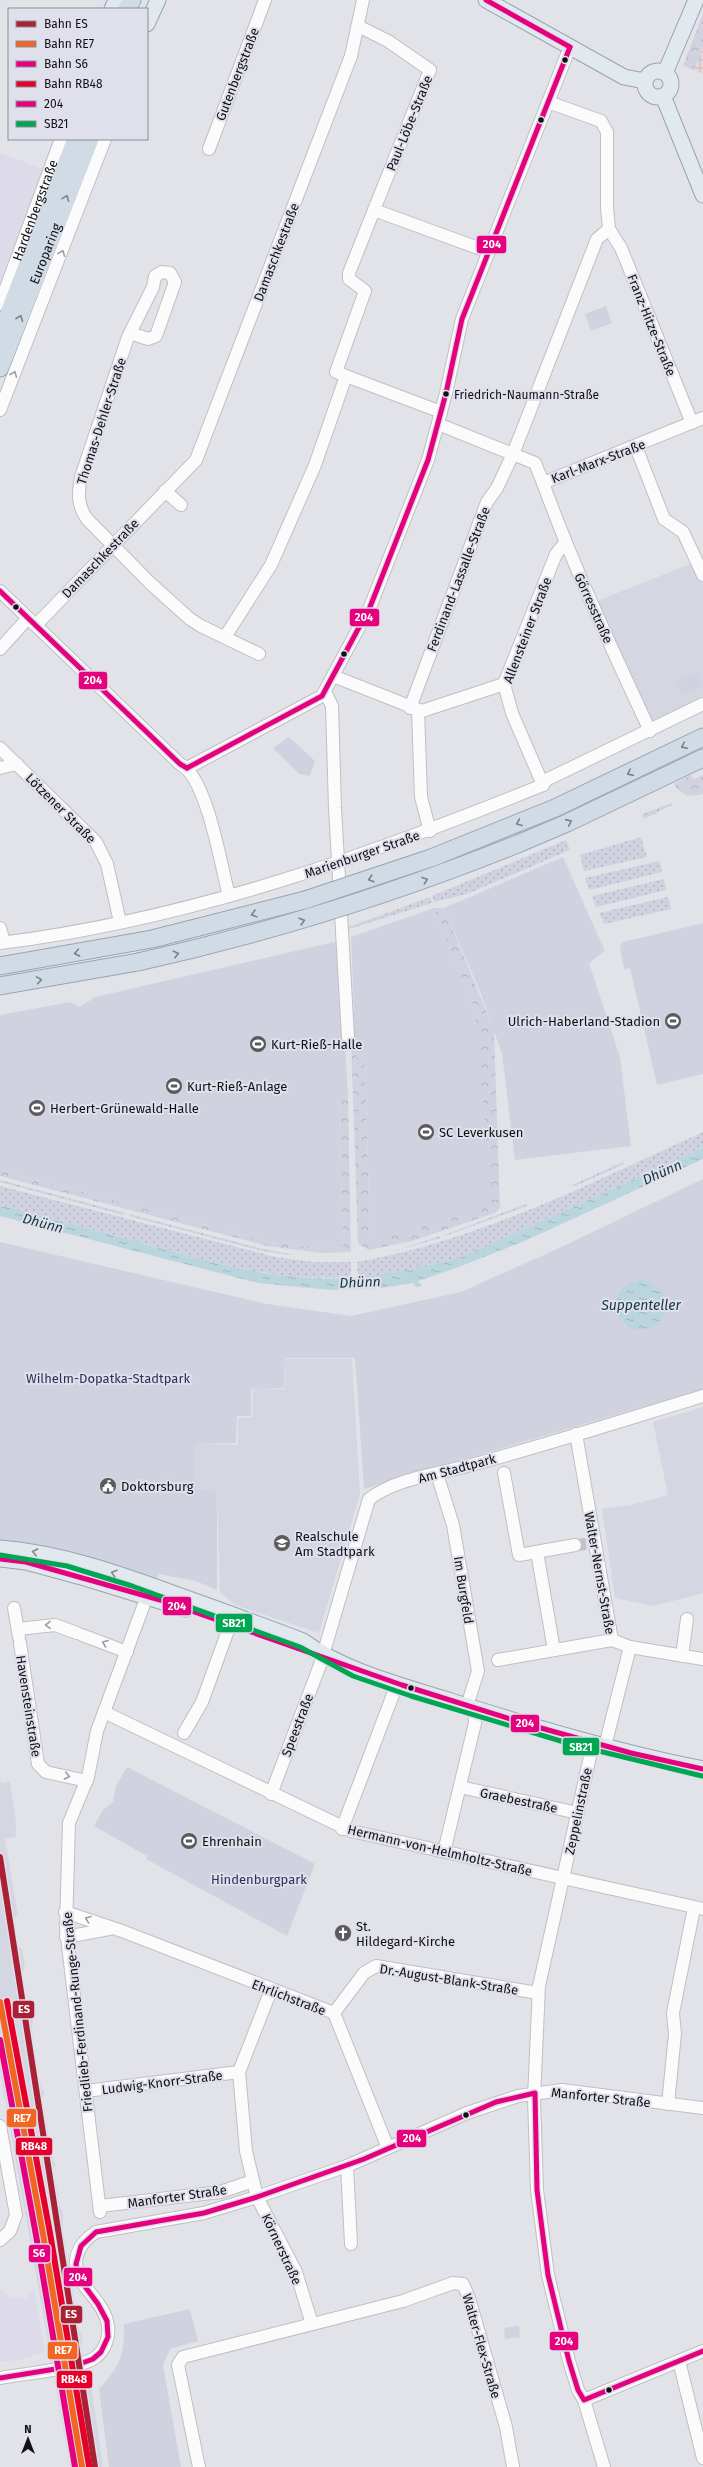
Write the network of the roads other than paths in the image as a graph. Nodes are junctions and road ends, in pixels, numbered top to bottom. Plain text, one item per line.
1 (158, 0) edge
2 (265, 0) edge
3 (363, 0) edge
4 (486, 0) edge
5 (696, 0) edge
6 (148, 22) edge
7 (358, 26) junction
8 (570, 47) junction
9 (665, 73) junction
10 (645, 81) junction
11 (663, 96) junction
12 (548, 102) junction
13 (61, 140) edge
14 (70, 140) edge
15 (90, 140) edge
16 (209, 149) dead end
17 (69, 158) junction
18 (702, 189) edge
19 (374, 210) junction
20 (609, 229) junction
21 (489, 252) junction
22 (0, 304) edge
23 (130, 333) junction
24 (0, 336) edge
25 (0, 368) edge
26 (346, 376) junction
27 (0, 410) edge
28 (441, 412) junction
29 (703, 418) edge
30 (438, 424) junction
31 (692, 424) junction
32 (636, 446) junction
33 (513, 454) junction
34 (543, 483) junction
35 (166, 491) junction
36 (181, 505) dead end
37 (565, 543) junction
38 (112, 545) junction
39 (703, 575) edge
40 (0, 591) edge
41 (32, 622) junction
42 (225, 637) junction
43 (0, 649) edge
44 (259, 654) dead end
45 (333, 676) junction
46 (504, 684) junction
47 (324, 692) junction
48 (703, 704) edge
49 (414, 709) junction
50 (650, 731) junction
51 (703, 737) edge
52 (0, 748) edge
53 (703, 758) edge
54 (17, 764) junction
55 (0, 768) edge
56 (187, 768) junction
57 (543, 785) junction
58 (430, 831) junction
59 (338, 864) junction
60 (229, 896) junction
61 (120, 922) junction
62 (0, 928) edge
63 (2, 943) edge
64 (0, 966) edge
65 (0, 986) edge
66 (348, 1037) dead end
67 (703, 1396) edge
68 (576, 1434) junction
69 (504, 1473) dead end
70 (438, 1474) junction
71 (585, 1544) junction
72 (0, 1548) edge
73 (537, 1552) junction
74 (0, 1559) edge
75 (149, 1591) junction
76 (14, 1608) dead end
77 (687, 1619) dead end
78 (230, 1625) junction
79 (19, 1637) junction
80 (612, 1640) junction
81 (630, 1647) junction
82 (554, 1650) junction
83 (127, 1652) junction
84 (323, 1655) junction
85 (682, 1656) junction
86 (703, 1659) edge
87 (498, 1660) dead end
88 (397, 1684) junction
89 (471, 1707) junction
90 (104, 1712) junction
91 (180, 1741) junction
92 (599, 1744) junction
93 (703, 1769) edge
94 (87, 1781) junction
95 (460, 1787) junction
96 (271, 1794) junction
97 (578, 1813) junction
98 (342, 1828) junction
99 (444, 1852) junction
100 (563, 1878) junction
101 (699, 1908) edge
102 (65, 1912) junction
103 (109, 1929) junction
104 (66, 1937) junction
105 (270, 1990) junction
106 (538, 1993) junction
107 (334, 2014) junction
108 (239, 2072) junction
109 (86, 2091) junction
110 (535, 2093) junction
111 (668, 2104) junction
112 (703, 2108) edge
113 (0, 2126) edge
114 (2, 2146) edge
115 (388, 2148) junction
116 (347, 2166) junction
117 (253, 2181) junction
118 (258, 2198) junction
119 (100, 2209) joint
120 (0, 2240) edge
121 (351, 2244) dead end
122 (312, 2324) junction
123 (703, 2351) edge
124 (679, 2361) junction
125 (0, 2378) edge
126 (584, 2400) junction
127 (698, 2417) edge
128 (703, 2458) edge
129 (199, 2467) edge
130 (513, 2467) edge
131 (604, 2467) edge

1 - 6 main road
2 - 16 street, Gutenbergstraße
3 - 7 street, Damaschkestraße
4 - 8 main road
5 - 9 main road
7 - 19 street, Paul-Löbe-Straße
7 - 35 street, Damaschkestraße
8 - 10 main road
8 - 12 street
9 - 10 main road
9 - 11 main road
10 - 11 main road
11 - 18 main road
12 - 20 street
12 - 21 street
13 - 22 street, Hardenbergstraße
14 - 17 main road, Europaring
15 - 17 highway, Europaring
25 -> 15 highway, Europaring
27 -> 15 street
17 - 24 highway, Europaring
19 - 21 street
19 - 26 street, Paul-Löbe-Straße
20 - 31 street, Franz-Hitze-Straße
20 - 33 street, Ferdinand-Lassalle-Straße
21 - 28 street
23 - 23 street, Thomas-Dehler-Straße
23 - 38 street, Thomas-Dehler-Straße
26 - 28 street
26 - 42 street
28 - 30 street
29 - 31 street, Karl-Marx-Straße
30 - 33 street, Karl-Marx-Straße
30 - 45 street
31 - 32 street, Karl-Marx-Straße
32 - 34 street, Karl-Marx-Straße
32 - 39 street
33 - 34 street, Karl-Marx-Straße
33 - 49 street, Ferdinand-Lassalle-Straße
34 - 37 street, Görresstraße
35 - 36 street
35 - 38 street, Damaschkestraße
37 - 46 street, Allensteiner Straße
37 - 50 street, Görresstraße
38 - 41 street, Damaschkestraße
38 - 42 street
40 - 41 street
41 - 43 street, Damaschkestraße
41 - 56 street
42 - 44 street
45 - 47 street
45 - 49 street
46 - 49 street
46 - 57 street, Allensteiner Straße
47 - 56 street
47 - 59 street
48 - 50 street, Marienburger Straße
49 - 58 street
50 - 57 street, Marienburger Straße
51 -> 64 highway, bridge
52 - 54 street, Lötzener Straße
65 -> 53 highway, bridge
54 - 55 street, Lötzener Straße
54 - 61 street, Lötzener Straße
56 - 60 street
57 - 58 street, Marienburger Straße
58 - 59 street, Marienburger Straße
59 - 60 street, Marienburger Straße
59 - 66 street
60 - 61 street, Marienburger Straße
61 - 63 street, Marienburger Straße
62 - 63 street
67 - 68 street, Am Stadtpark
68 - 70 street, Am Stadtpark
68 - 71 street, Walter-Nernst-Straße
69 - 73 street
70 - 84 street, Am Stadtpark
70 - 89 street, Im Burgfeld
71 - 73 street
71 - 80 street, Walter-Nernst-Straße
75 -> 72 main road
73 - 82 street
74 - 75 main road
75 - 78 main road
75 - 83 street, Friedlieb-Ferdinand-Runge-Straße
75 - 84 main road
76 - 79 street, Havensteinstraße
77 - 85 street
78 - 84 main road
78 - 91 street
83 -> 79 street
79 -> 94 street, Havensteinstraße
80 - 81 street, Walter-Nernst-Straße
80 - 82 street
81 - 85 street
81 - 92 street, Walter-Nernst-Straße
82 - 87 street
83 - 90 street, Friedlieb-Ferdinand-Runge-Straße
84 - 88 main road
84 - 96 street, Speestraße
85 - 86 street
88 - 89 main road
88 - 98 street
89 - 92 main road
89 - 95 street, Im Burgfeld
90 - 91 street, Hermann-von-Helmholtz-Straße
90 - 94 street, Friedlieb-Ferdinand-Runge-Straße
91 - 96 street, Hermann-von-Helmholtz-Straße
92 - 93 main road
92 - 97 street, Zeppelinstraße
94 - 102 street, Friedlieb-Ferdinand-Runge-Straße
95 - 97 street, Graebestraße
95 - 99 street, Im Burgfeld
96 - 98 street, Hermann-von-Helmholtz-Straße
97 - 100 street, Zeppelinstraße
98 - 99 street, Hermann-von-Helmholtz-Straße
99 - 100 street, Hermann-von-Helmholtz-Straße
100 - 101 street, Hermann-von-Helmholtz-Straße
100 - 106 street, Zeppelinstraße
101 - 111 street
103 -> 102 street, Ehrlichstraße
102 - 104 street, Friedlieb-Ferdinand-Runge-Straße
103 - 104 street, Ehrlichstraße
103 - 105 street, Ehrlichstraße
104 - 109 street, Friedlieb-Ferdinand-Runge-Straße
105 - 107 street, Ehrlichstraße
105 - 108 street
106 - 107 street, Dr.-August-Blank-Straße
106 - 110 street, Zeppelinstraße
107 - 115 street, Ehrlichstraße
108 - 109 street, Ludwig-Knorr-Straße
108 - 117 street, Körnerstraße
109 - 119 street, Friedlieb-Ferdinand-Runge-Straße
110 - 111 street, Manforter Straße
110 - 115 street, Manforter Straße
110 - 126 street, Zeppelinstraße
111 - 112 street, Manforter Straße
113 - 114 street
114 - 120 street
115 - 116 street, Manforter Straße
116 - 118 street, Manforter Straße
116 - 121 street
117 - 118 street, Körnerstraße
117 - 119 street, Manforter Straße
118 - 122 street, Körnerstraße
118 - 125 street, Manforter Straße
122 - 129 street
122 - 130 street, Walter-Flex-Straße
123 - 124 street
124 - 126 street
124 - 127 street
126 - 131 street, Zeppelinstraße
127 - 128 street

